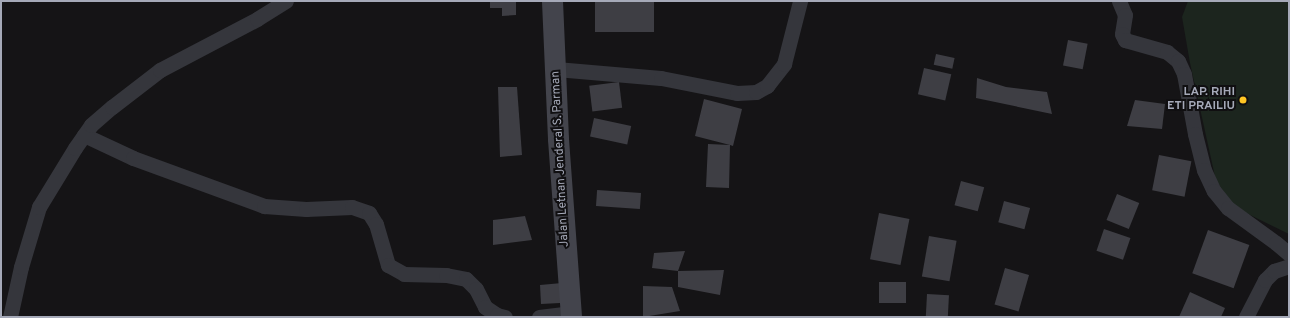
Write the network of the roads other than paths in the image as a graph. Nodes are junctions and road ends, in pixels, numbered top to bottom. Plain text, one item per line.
1 (286, 1) edge
2 (552, 1) edge
3 (800, 1) edge
4 (1119, 1) edge
5 (556, 69) junction
6 (84, 135) junction
7 (1289, 254) edge
8 (1289, 266) edge
9 (570, 315) edge
10 (10, 317) edge
11 (505, 317) edge
12 (539, 317) edge
13 (1246, 317) edge

1 - 6 street
2 - 5 street, Jalan Letnan Jenderal S. Parman
3 - 5 street
4 - 7 street
5 - 9 street, Jalan Letnan Jenderal S. Parman
6 - 10 street
6 - 11 street
8 - 13 street
9 - 12 street

